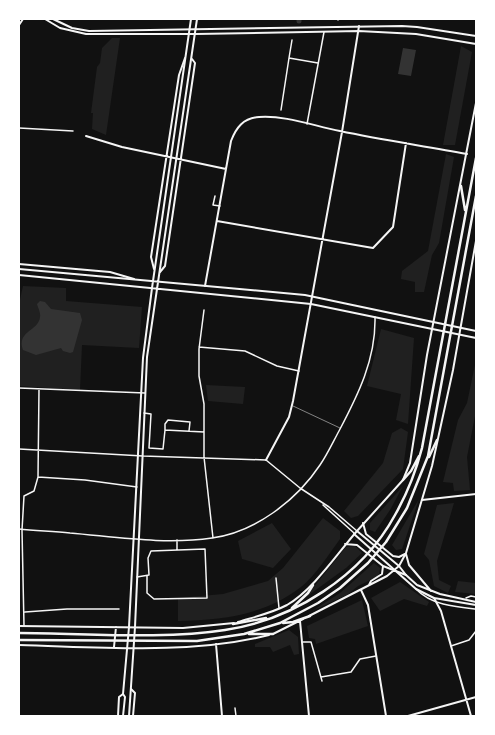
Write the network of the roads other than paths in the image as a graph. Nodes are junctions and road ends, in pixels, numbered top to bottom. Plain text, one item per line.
1 (23, 19) edge
2 (45, 19) edge
3 (53, 19) edge
4 (191, 19) edge
5 (198, 19) edge
6 (19, 25) edge
7 (359, 26) junction
8 (189, 29) junction
9 (196, 29) junction
10 (359, 31) junction
11 (324, 32) junction
12 (188, 34) junction
13 (196, 34) junction
14 (476, 36) edge
15 (292, 40) dead end
16 (476, 44) edge
17 (186, 55) junction
18 (289, 58) junction
19 (192, 59) junction
20 (318, 63) junction
21 (476, 103) edge
22 (281, 110) dead end
23 (307, 124) junction
24 (19, 128) edge
25 (73, 131) dead end
26 (342, 132) junction
27 (86, 136) dead end
28 (406, 143) junction
29 (467, 154) junction
30 (166, 156) junction
31 (171, 158) junction
32 (476, 158) edge
33 (177, 159) junction
34 (182, 160) junction
35 (226, 169) junction
36 (461, 186) junction
37 (215, 196) dead end
38 (476, 196) edge
39 (220, 206) junction
40 (465, 213) junction
41 (217, 221) junction
42 (323, 240) junction
43 (476, 241) edge
44 (19, 264) edge
45 (19, 269) edge
46 (155, 269) junction
47 (160, 272) junction
48 (19, 275) edge
49 (134, 279) junction
50 (153, 281) junction
51 (158, 281) junction
52 (205, 286) junction
53 (152, 288) junction
54 (157, 288) junction
55 (312, 296) junction
56 (310, 304) junction
57 (204, 310) dead end
58 (375, 317) junction
59 (434, 322) junction
60 (461, 328) junction
61 (432, 329) junction
62 (476, 330) edge
63 (459, 334) junction
64 (476, 338) edge
65 (200, 346) junction
66 (299, 371) junction
67 (19, 388) edge
68 (39, 388) junction
69 (145, 393) junction
70 (141, 394) junction
71 (292, 405) junction
72 (144, 413) junction
73 (340, 429) junction
74 (165, 430) junction
75 (189, 431) junction
76 (204, 432) junction
77 (437, 440) junction
78 (422, 448) junction
79 (19, 449) edge
80 (37, 449) junction
81 (138, 456) junction
82 (142, 456) junction
83 (204, 457) junction
84 (266, 460) junction
85 (426, 462) junction
86 (38, 477) junction
87 (403, 480) junction
88 (136, 487) junction
89 (300, 488) junction
90 (476, 494) edge
91 (422, 500) junction
92 (323, 505) junction
93 (363, 524) junction
94 (19, 529) edge
95 (22, 530) junction
96 (357, 531) junction
97 (354, 534) junction
98 (213, 538) junction
99 (134, 540) junction
100 (139, 540) junction
101 (177, 540) junction
102 (345, 544) junction
103 (177, 550) junction
104 (406, 553) junction
105 (383, 566) junction
106 (399, 566) junction
107 (395, 570) junction
108 (406, 575) junction
109 (148, 576) junction
110 (137, 577) junction
111 (276, 578) dead end
112 (313, 585) junction
113 (368, 586) junction
114 (416, 589) junction
115 (361, 590) junction
116 (432, 592) junction
117 (476, 597) edge
118 (434, 598) junction
119 (466, 598) junction
120 (436, 602) junction
121 (476, 602) edge
122 (476, 605) edge
123 (119, 608) dead end
124 (280, 608) junction
125 (476, 609) edge
126 (289, 611) junction
127 (25, 612) junction
128 (310, 616) junction
129 (275, 617) junction
130 (300, 621) junction
131 (280, 623) junction
132 (233, 624) junction
133 (19, 626) edge
134 (24, 626) junction
135 (116, 627) junction
136 (129, 627) junction
137 (135, 627) junction
138 (476, 631) edge
139 (19, 633) edge
140 (244, 634) junction
141 (273, 634) junction
142 (19, 640) edge
143 (303, 642) junction
144 (216, 644) junction
145 (19, 646) edge
146 (451, 646) junction
147 (114, 647) junction
148 (127, 647) junction
149 (134, 647) junction
150 (376, 656) junction
151 (321, 677) junction
152 (322, 681) dead end
153 (131, 690) junction
154 (123, 694) junction
155 (476, 697) edge
156 (467, 700) junction
157 (235, 708) dead end
158 (118, 716) edge
159 (123, 716) edge
160 (129, 716) edge
161 (133, 716) edge
162 (222, 716) edge
163 (236, 716) edge
164 (309, 716) edge
165 (386, 716) edge
166 (408, 716) edge
167 (471, 716) edge

1 - 6 main road
2 - 12 main road
3 - 8 main road
4 - 8 main road
5 - 9 main road
7 - 9 main road
7 - 10 main road
7 - 14 main road
8 - 9 main road
8 - 12 main road
9 - 13 main road
10 - 11 main road
10 - 16 main road
10 - 26 main road
11 - 13 main road
11 - 20 street
12 - 13 main road
12 - 17 main road
13 - 19 main road
15 - 18 street
17 - 30 main road
17 - 31 main road
18 - 20 street
18 - 22 street
19 - 33 main road
19 - 34 main road
20 - 23 street
21 - 29 main road
23 - 26 main road
23 - 35 main road
24 - 25 street
26 - 28 main road
26 - 42 main road
27 - 30 main road
28 - 29 main road
28 - 42 main road
29 - 36 main road
30 - 31 main road
30 - 46 main road
31 - 33 main road
31 - 46 main road
32 - 40 highway
33 - 34 main road
33 - 47 main road
34 - 35 main road
34 - 47 main road
35 - 39 main road
36 - 40 highway
36 - 59 main road
37 - 39 street
38 - 85 highway
39 - 41 main road
40 - 78 highway
41 - 42 main road
41 - 52 main road
42 - 55 main road
43 - 60 main road
44 - 49 main road
45 - 49 main road
46 - 50 main road
47 - 51 main road
48 - 53 main road
49 - 50 main road
50 - 51 main road
50 - 53 main road
51 - 52 main road
51 - 54 main road
52 - 55 main road
53 - 54 main road
53 - 70 main road
54 - 56 main road
54 - 69 main road
55 - 56 main road
55 - 59 main road
56 - 58 main road
56 - 66 main road
57 - 65 street
58 - 61 main road
58 - 73 street
59 - 60 main road
59 - 61 main road
60 - 62 main road
60 - 63 main road
61 - 63 main road
61 - 87 main road
63 - 64 main road
63 - 77 main road
65 - 66 street
65 - 76 street
66 - 71 main road
67 - 68 street
68 - 70 street
68 - 80 street
69 - 70 street
69 - 72 main road
70 - 81 main road
71 - 73 lane
71 - 84 main road
72 - 74 street
72 - 82 main road
73 - 89 street
74 - 75 street
74 - 75 street
75 - 76 street
76 - 83 street
77 - 85 highway
77 - 91 main road
78 - 87 highway
78 - 126 highway
79 - 80 street
80 - 81 street
80 - 86 street
81 - 82 street
81 - 88 main road
82 - 83 street
82 - 100 main road
83 - 84 street
83 - 98 street
84 - 89 street
85 - 131 highway
86 - 88 street
86 - 95 street
87 - 93 main road
88 - 99 main road
89 - 92 street
89 - 98 street
90 - 91 main road
91 - 104 main road
92 - 96 street
92 - 97 street
93 - 96 main road
93 - 104 main road
94 - 95 street
95 - 99 street
95 - 127 street
96 - 97 main road
96 - 106 main road
97 - 102 main road
97 - 107 main road
98 - 101 street
99 - 100 street
99 - 136 main road
100 - 101 street
100 - 110 main road
101 - 103 street
102 - 105 main road
102 - 112 main road
103 - 109 street
103 - 109 street
104 - 106 main road
104 - 116 main road
105 - 107 main road
105 - 113 main road
106 - 107 main road
106 - 108 main road
107 - 108 main road
107 - 113 main road
107 - 114 main road
108 - 116 main road
109 - 110 street
110 - 137 main road
111 - 124 street
112 - 124 main road
112 - 126 highway
113 - 115 main road
114 - 118 main road
114 - 120 street
115 - 128 main road
115 - 150 main road
116 - 119 main road
117 - 119 street
118 - 120 main road
118 - 122 main road
119 - 121 main road
120 - 125 street
120 - 146 main road
123 - 127 street
124 - 132 main road
126 - 129 highway
127 - 134 street
128 - 130 main road
128 - 131 highway
129 - 132 highway
129 - 139 highway
130 - 141 main road
130 - 143 main road
131 - 140 highway
132 - 137 main road
133 - 134 main road
134 - 135 main road
135 - 136 main road
135 - 147 main road
136 - 137 main road
136 - 148 main road
137 - 149 main road
138 - 146 street
140 - 141 highway
140 - 142 highway
141 - 144 main road
143 - 151 street
143 - 164 main road
144 - 149 main road
144 - 162 main road
145 - 147 main road
146 - 156 main road
147 - 148 main road
148 - 149 main road
148 - 154 main road
149 - 153 main road
150 - 151 street
150 - 165 main road
151 - 152 street
153 - 160 main road
153 - 161 main road
154 - 158 main road
154 - 159 main road
155 - 156 main road
156 - 166 main road
156 - 167 main road
157 - 163 street

